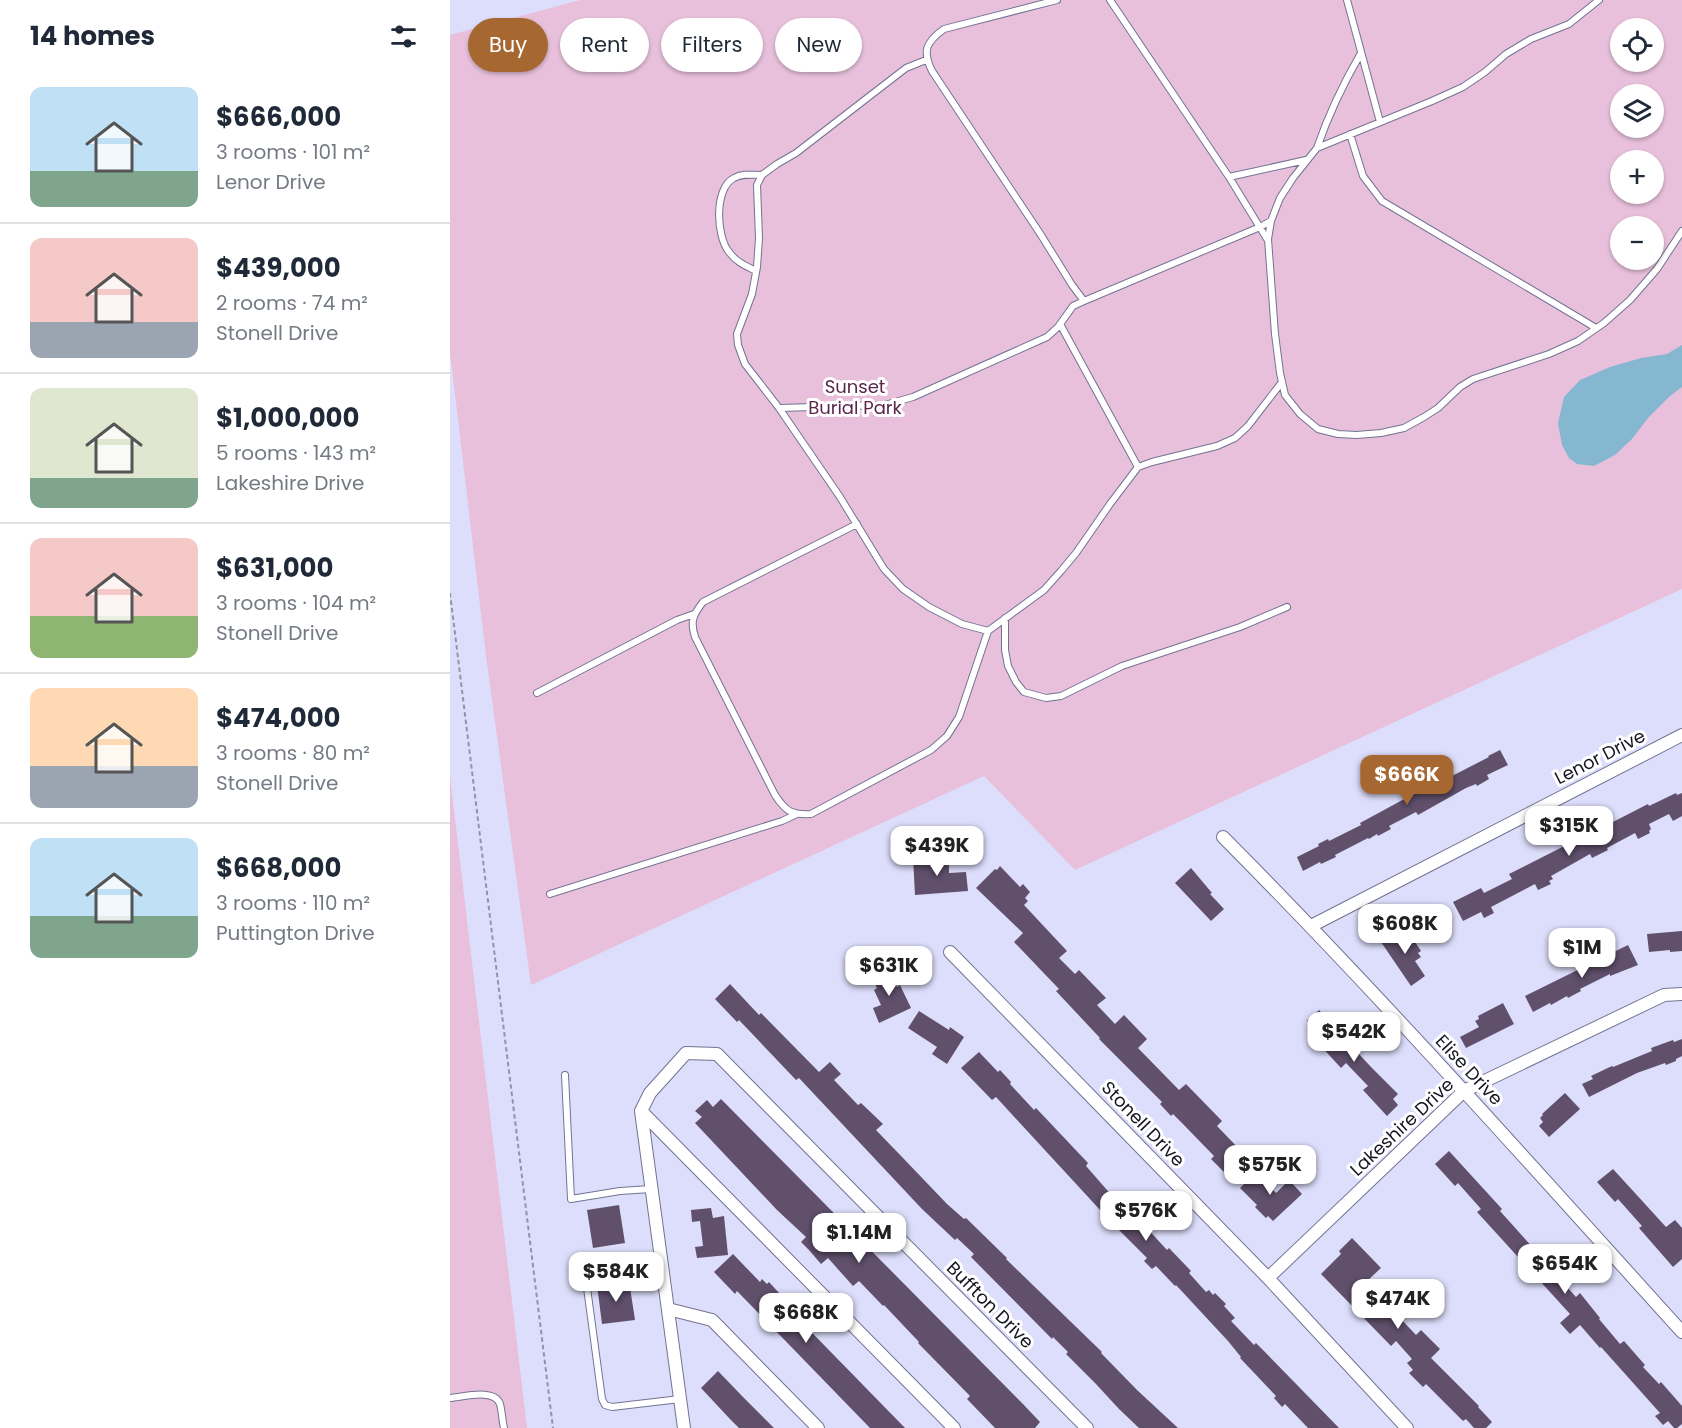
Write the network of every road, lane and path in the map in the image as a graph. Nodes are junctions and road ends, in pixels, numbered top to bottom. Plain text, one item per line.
1 (1057, 0) edge
2 (1110, 0) edge
3 (1347, 0) edge
4 (1599, 0) edge
5 (1361, 53) junction
6 (926, 60) junction
7 (1380, 122) junction
8 (1350, 134) junction
9 (1317, 148) junction
10 (1307, 160) junction
11 (762, 175) junction
12 (1229, 177) junction
13 (1271, 220) junction
14 (1260, 227) junction
15 (1682, 231) edge
16 (1268, 239) junction
17 (756, 271) junction
18 (1084, 301) junction
19 (1060, 324) junction
20 (1596, 328) junction
21 (1282, 382) junction
22 (779, 408) junction
23 (1138, 467) junction
24 (857, 524) junction
25 (450, 593) edge
26 (1287, 607) dead end
27 (694, 614) junction
28 (1005, 618) junction
29 (988, 631) junction
30 (537, 693) dead end
31 (1682, 735) edge
32 (797, 814) junction
33 (1223, 837) dead end
34 (550, 894) dead end
35 (1311, 926) junction
36 (950, 952) dead end
37 (1682, 994) edge
38 (565, 1075) dead end
39 (1464, 1091) junction
40 (641, 1111) junction
41 (651, 1189) junction
42 (661, 1258) junction
43 (1268, 1278) junction
44 (668, 1309) junction
45 (1682, 1332) edge
46 (450, 1398) edge
47 (680, 1399) junction
48 (504, 1428) edge
49 (553, 1428) edge
50 (685, 1428) edge
51 (818, 1428) edge
52 (954, 1428) edge
53 (1087, 1428) edge
54 (1407, 1428) edge

1 - 6 lane
2 - 12 lane
3 - 5 lane
4 - 7 lane
5 - 7 lane
5 - 9 lane
6 - 11 lane
6 - 18 lane
7 - 8 lane
8 - 9 lane
8 - 20 lane
9 - 10 lane
10 - 12 lane
10 - 13 lane
11 - 17 lane
11 - 17 lane
12 - 14 lane
13 - 14 lane
13 - 16 lane
14 - 16 lane
14 - 18 lane
15 - 20 lane
16 - 21 lane
17 - 22 lane
18 - 19 lane
19 - 22 lane
19 - 23 lane
20 - 21 lane
21 - 23 lane
22 - 24 lane
23 - 28 lane
24 - 27 lane
24 - 29 lane
25 - 49 path
26 - 28 lane
27 - 30 lane
27 - 32 lane
28 - 29 lane
29 - 32 lane
31 - 35 street, Lenor Drive
32 - 34 lane
33 - 35 street, Elise Drive
35 - 39 street, Elise Drive
36 - 43 street, Stonell Drive
37 - 39 street, Lakeshire Drive
38 - 41 lane
39 - 43 street, Lakeshire Drive
39 - 45 street, Elise Drive
40 - 41 street
40 - 52 street
40 - 53 street, Buffton Drive
41 - 42 street
42 - 44 street
42 - 47 lane
43 - 54 street, Stonell Drive
44 - 47 street
44 - 51 street
46 - 48 lane
47 - 50 street

